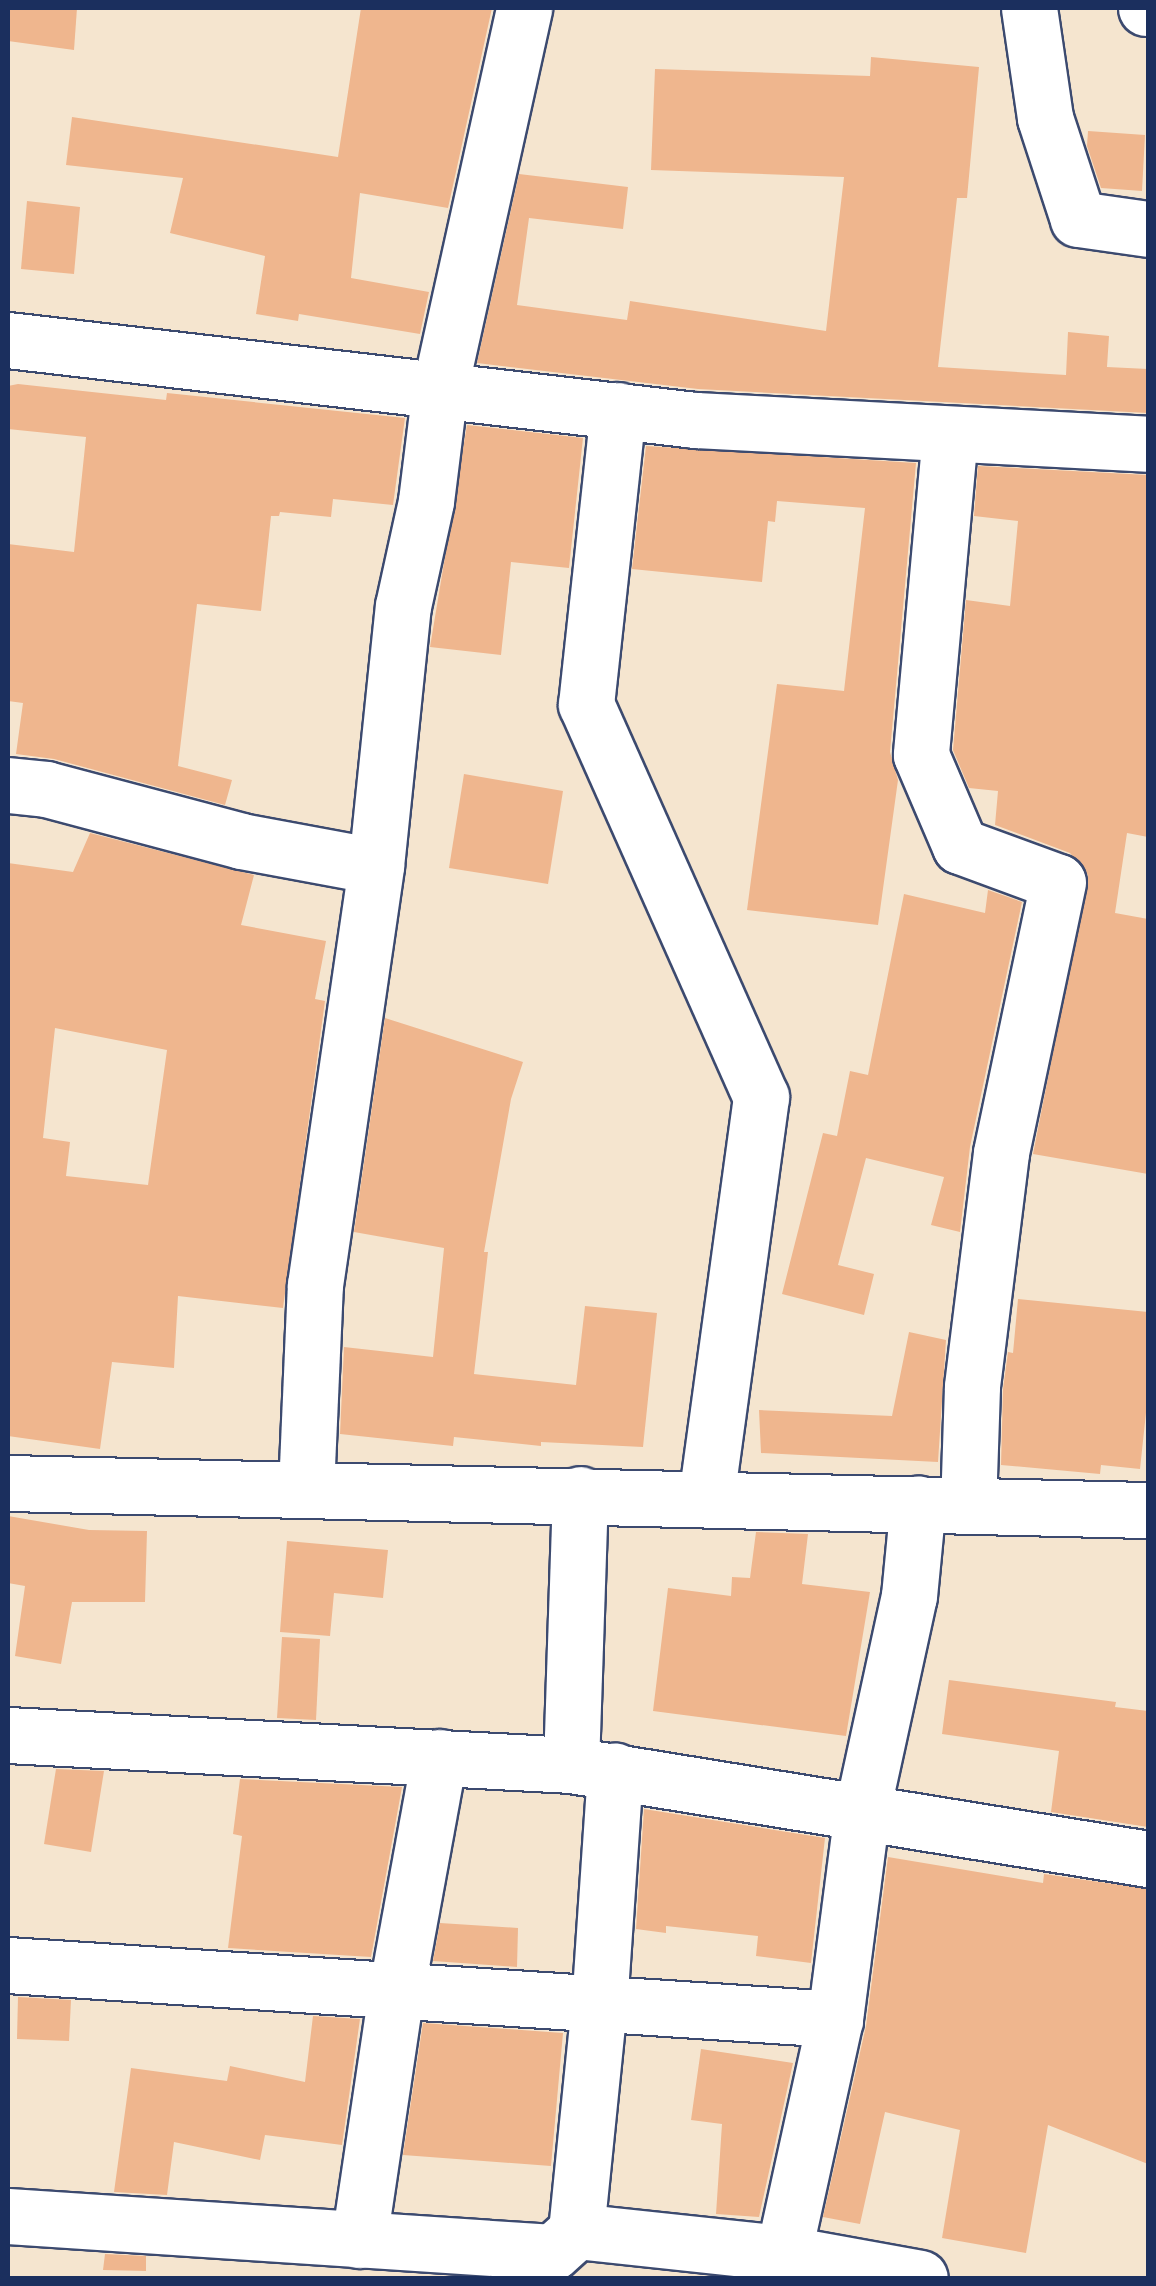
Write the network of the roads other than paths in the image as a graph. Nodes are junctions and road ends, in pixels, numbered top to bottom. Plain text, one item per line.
1 (524, 8) edge
2 (1029, 8) edge
3 (1148, 229) edge
4 (8, 340) edge
5 (440, 388) junction
6 (618, 410) junction
7 (950, 434) junction
8 (1148, 444) edge
9 (8, 785) edge
10 (376, 866) junction
11 (8, 1483) edge
12 (306, 1489) junction
13 (580, 1494) junction
14 (706, 1498) junction
15 (943, 1504) junction
16 (1148, 1510) edge
17 (8, 1735) edge
18 (439, 1758) junction
19 (593, 1768) junction
20 (862, 1812) junction
21 (1148, 1859) edge
22 (8, 1965) edge
23 (396, 1992) junction
24 (599, 2006) junction
25 (835, 2019) junction
26 (8, 2216) edge
27 (359, 2240) junction
28 (559, 2254) edge
29 (780, 2266) edge
30 (920, 2278) edge

1 - 5 street
2 - 3 street
4 - 5 street
5 - 6 street
5 - 10 street
6 - 7 street
6 - 14 street
7 - 8 street
7 - 15 street
9 - 10 street
10 - 12 street
11 - 12 street
12 - 13 street
13 - 14 street
13 - 19 street
14 - 15 street
15 - 16 street
15 - 20 street
17 - 18 street
18 - 19 street
18 - 23 street
19 - 20 street
19 - 24 street
20 - 21 street
20 - 25 street
22 - 23 street
23 - 24 street
23 - 27 street
24 - 25 street
24 - 28 street
25 - 29 street
26 - 27 street
27 - 28 street
28 - 29 street
29 - 30 street

